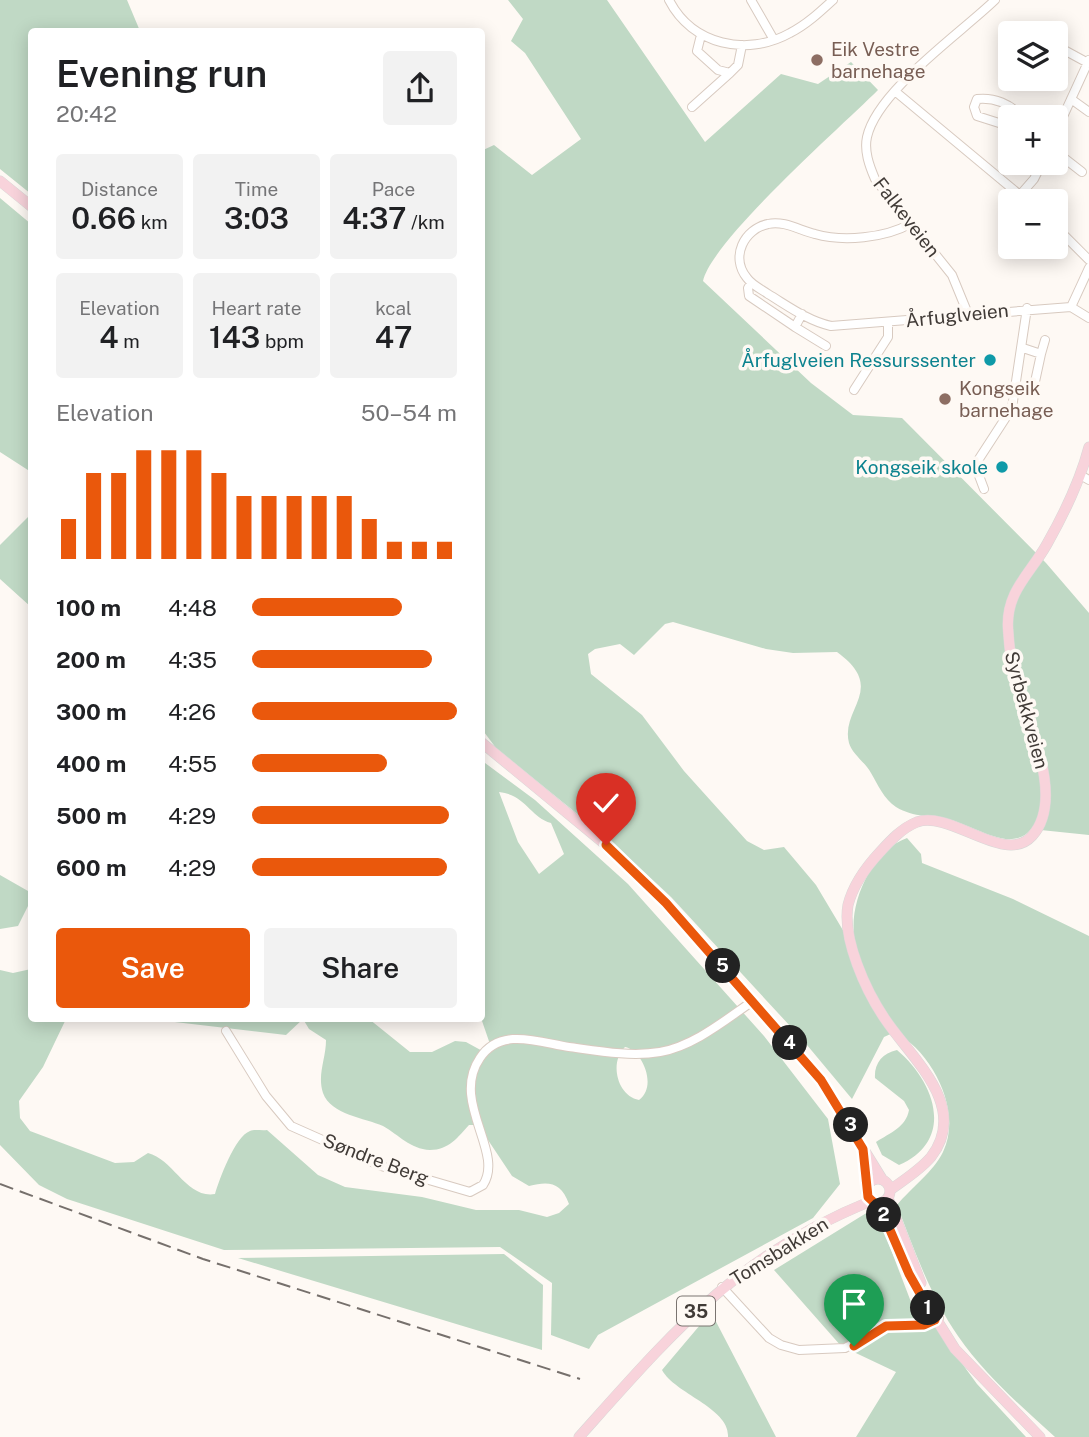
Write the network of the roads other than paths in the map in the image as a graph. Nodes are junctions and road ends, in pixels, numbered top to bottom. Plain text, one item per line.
1 (669, 0) edge
2 (751, 0) edge
3 (833, 0) edge
4 (995, 0) edge
5 (701, 36) junction
6 (774, 40) junction
7 (742, 45) junction
8 (1068, 52) edge
9 (1088, 62) edge
10 (730, 73) junction
11 (896, 92) junction
12 (1071, 99) junction
13 (1005, 105) edge
14 (1068, 106) edge
15 (692, 107) dead end
16 (1089, 111) edge
17 (998, 123) edge
18 (1068, 161) edge
19 (1082, 172) dead end
20 (0, 181) edge
21 (1012, 189) edge
22 (28, 204) edge
23 (910, 224) junction
24 (1068, 239) edge
25 (1089, 260) edge
26 (1089, 268) edge
27 (751, 283) junction
28 (1071, 307) junction
29 (1027, 308) junction
30 (802, 314) junction
31 (968, 314) junction
32 (1089, 318) edge
33 (888, 323) junction
34 (795, 327) junction
35 (1045, 340) dead end
36 (826, 346) dead end
37 (1023, 348) junction
38 (1041, 354) junction
39 (854, 390) dead end
40 (1033, 391) dead end
41 (1089, 447) edge
42 (1084, 478) edge
43 (984, 489) dead end
44 (485, 745) edge
45 (753, 1001) junction
46 (226, 1031) dead end
47 (863, 1149) junction
48 (886, 1187) junction
49 (871, 1195) junction
50 (722, 1287) junction
51 (937, 1319) junction
52 (579, 1437) edge
53 (1040, 1437) edge

1 - 5 street
2 - 6 street
3 - 6 street
4 - 11 street, Falkeveien
5 - 7 street
5 - 10 street
6 - 7 street
7 - 10 street
8 - 9 street
9 - 12 street
10 - 15 street
11 - 21 street
11 - 23 street, Falkeveien
12 - 14 street
12 - 16 street
13 - 17 street
18 - 19 street
20 - 22 main road
23 - 27 street
23 - 31 street, Falkeveien
24 - 25 street
26 - 28 street
27 - 30 street, Årfuglveien
27 - 34 street
28 - 29 street, Årfuglveien
28 - 32 street
29 - 31 street, Årfuglveien
29 - 37 street, Årfuglveien
30 - 33 street, Årfuglveien
30 - 34 street
31 - 33 street, Årfuglveien
33 - 39 street, Årfuglveien
34 - 36 street
35 - 38 street
37 - 38 street
37 - 43 street, Årfuglveien
38 - 40 street
41 - 42 main road, Syrbekkveien
42 - 48 main road, Syrbekkveien
44 - 45 main road
45 - 46 street, Søndre Berg
45 - 47 main road
47 - 48 main road
47 - 49 main road
48 - 49 main road
48 - 49 main road
48 - 51 main road
49 - 50 main road, Tomsbakken / 35
49 - 51 main road
50 - 51 street, Tomsbakken
50 - 52 main road, Tomsbakken / 35
51 - 53 main road

